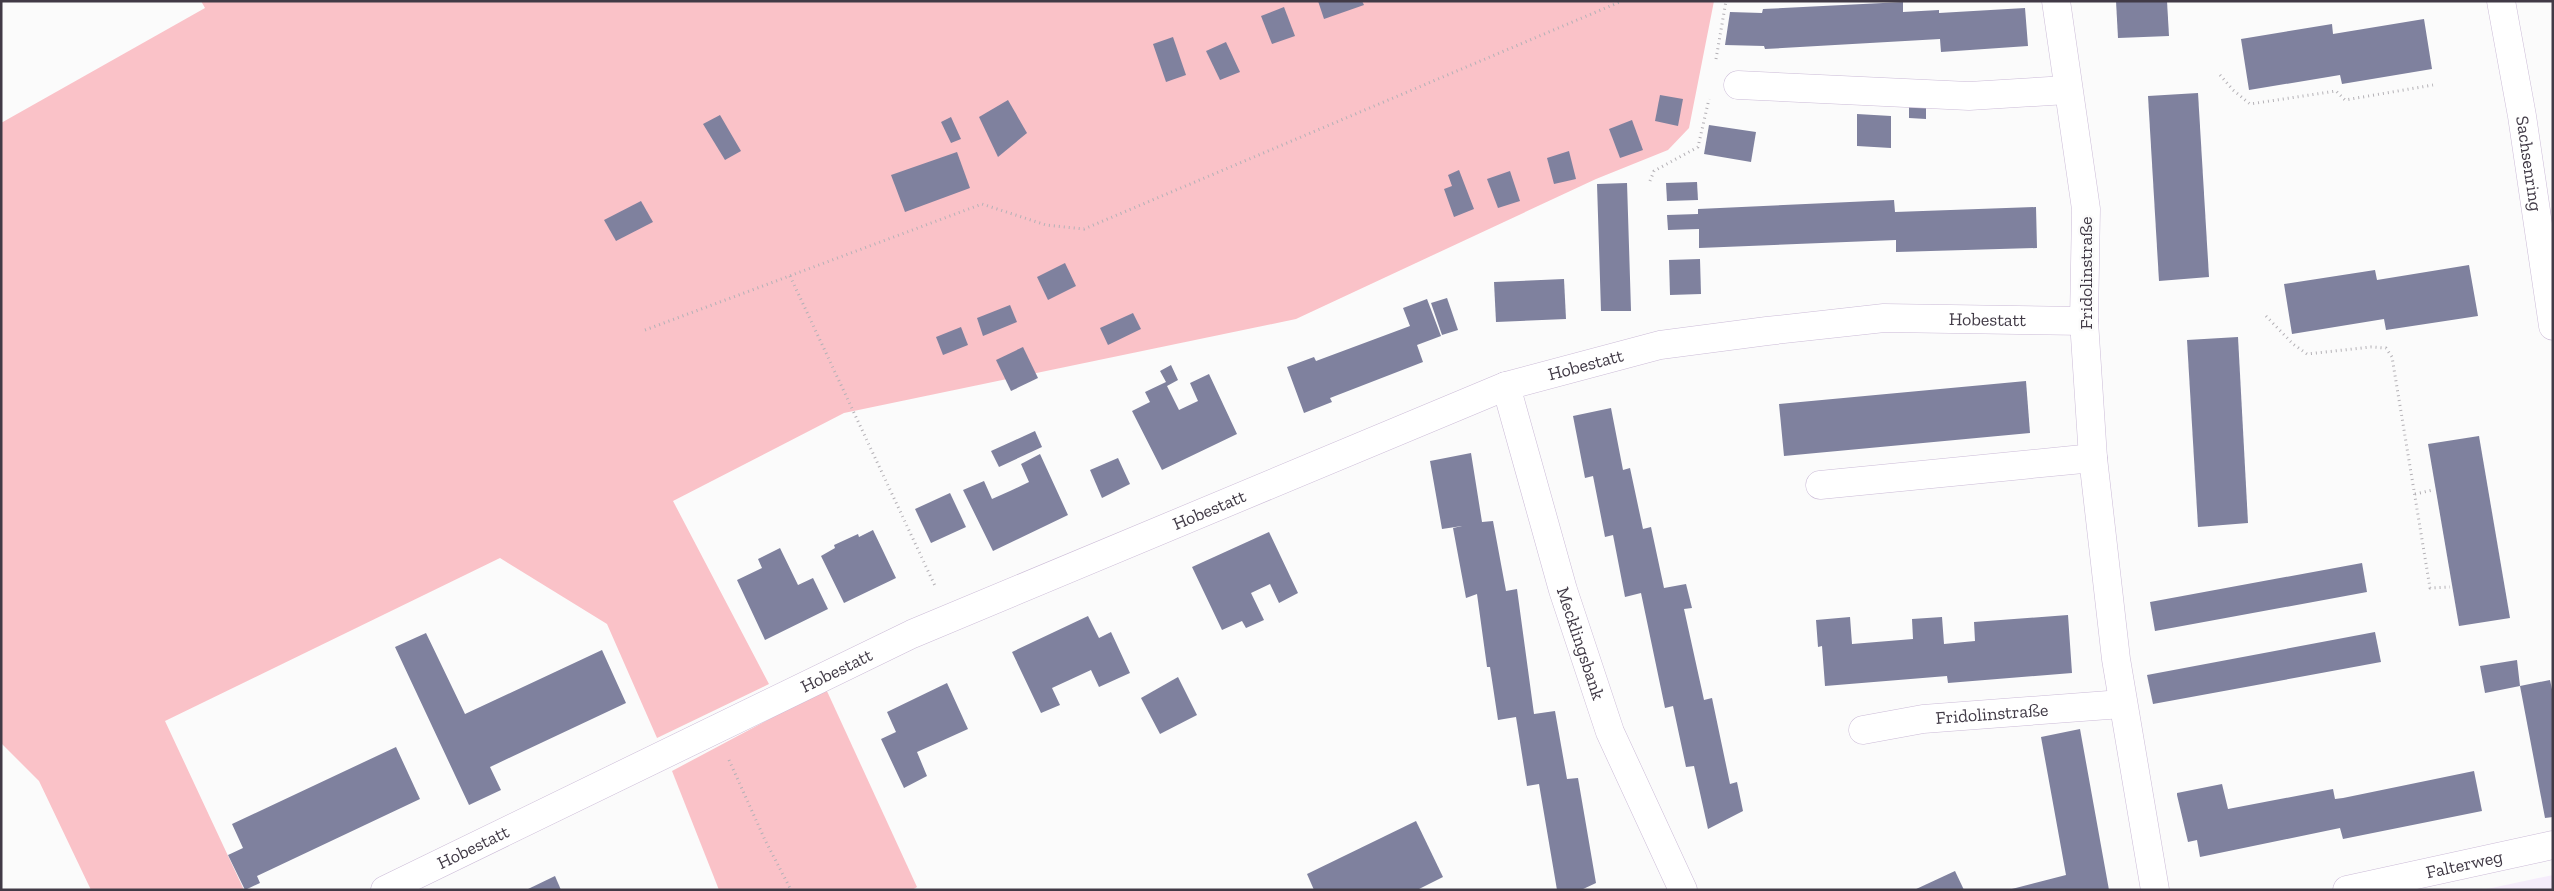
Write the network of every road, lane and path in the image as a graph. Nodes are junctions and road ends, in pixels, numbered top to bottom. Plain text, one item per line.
1 (1622, 1) edge
2 (1726, 1) edge
3 (2056, 1) edge
4 (2501, 1) edge
5 (2220, 75) dead end
6 (1725, 83) junction
7 (2433, 85) dead end
8 (2067, 90) junction
9 (1650, 181) dead end
10 (790, 276) junction
11 (2266, 316) dead end
12 (2084, 321) junction
13 (2553, 326) edge
14 (645, 330) dead end
15 (1506, 386) junction
16 (2093, 458) junction
17 (1820, 485) dead end
18 (2433, 490) dead end
19 (2415, 494) junction
20 (2450, 587) dead end
21 (950, 618) junction
22 (2122, 704) junction
23 (716, 730) junction
24 (1863, 730) dead end
25 (2553, 845) edge
26 (424, 881) edge
27 (385, 890) edge
28 (791, 890) edge
29 (1682, 890) edge
30 (2155, 890) edge
31 (2347, 890) edge

1 - 10 path
2 - 6 path
3 - 8 street, Fridolinstraße
4 - 13 street, Sachsenring
5 - 7 path
6 - 8 street
6 - 9 path
8 - 12 street, Fridolinstraße
10 - 14 path
10 - 21 path
11 - 19 path
12 - 15 street, Hobestatt
12 - 16 street, Fridolinstraße
15 - 21 street, Hobestatt
15 - 29 street, Mecklingsbank
16 - 17 street
16 - 22 street, Fridolinstraße
18 - 19 path
19 - 20 path
21 - 23 street, Hobestatt
22 - 24 street, Fridolinstraße
22 - 30 street, Fridolinstraße
23 - 26 street, Hobestatt
23 - 28 path
25 - 31 street, Falterweg
26 - 27 street, Hobestatt

